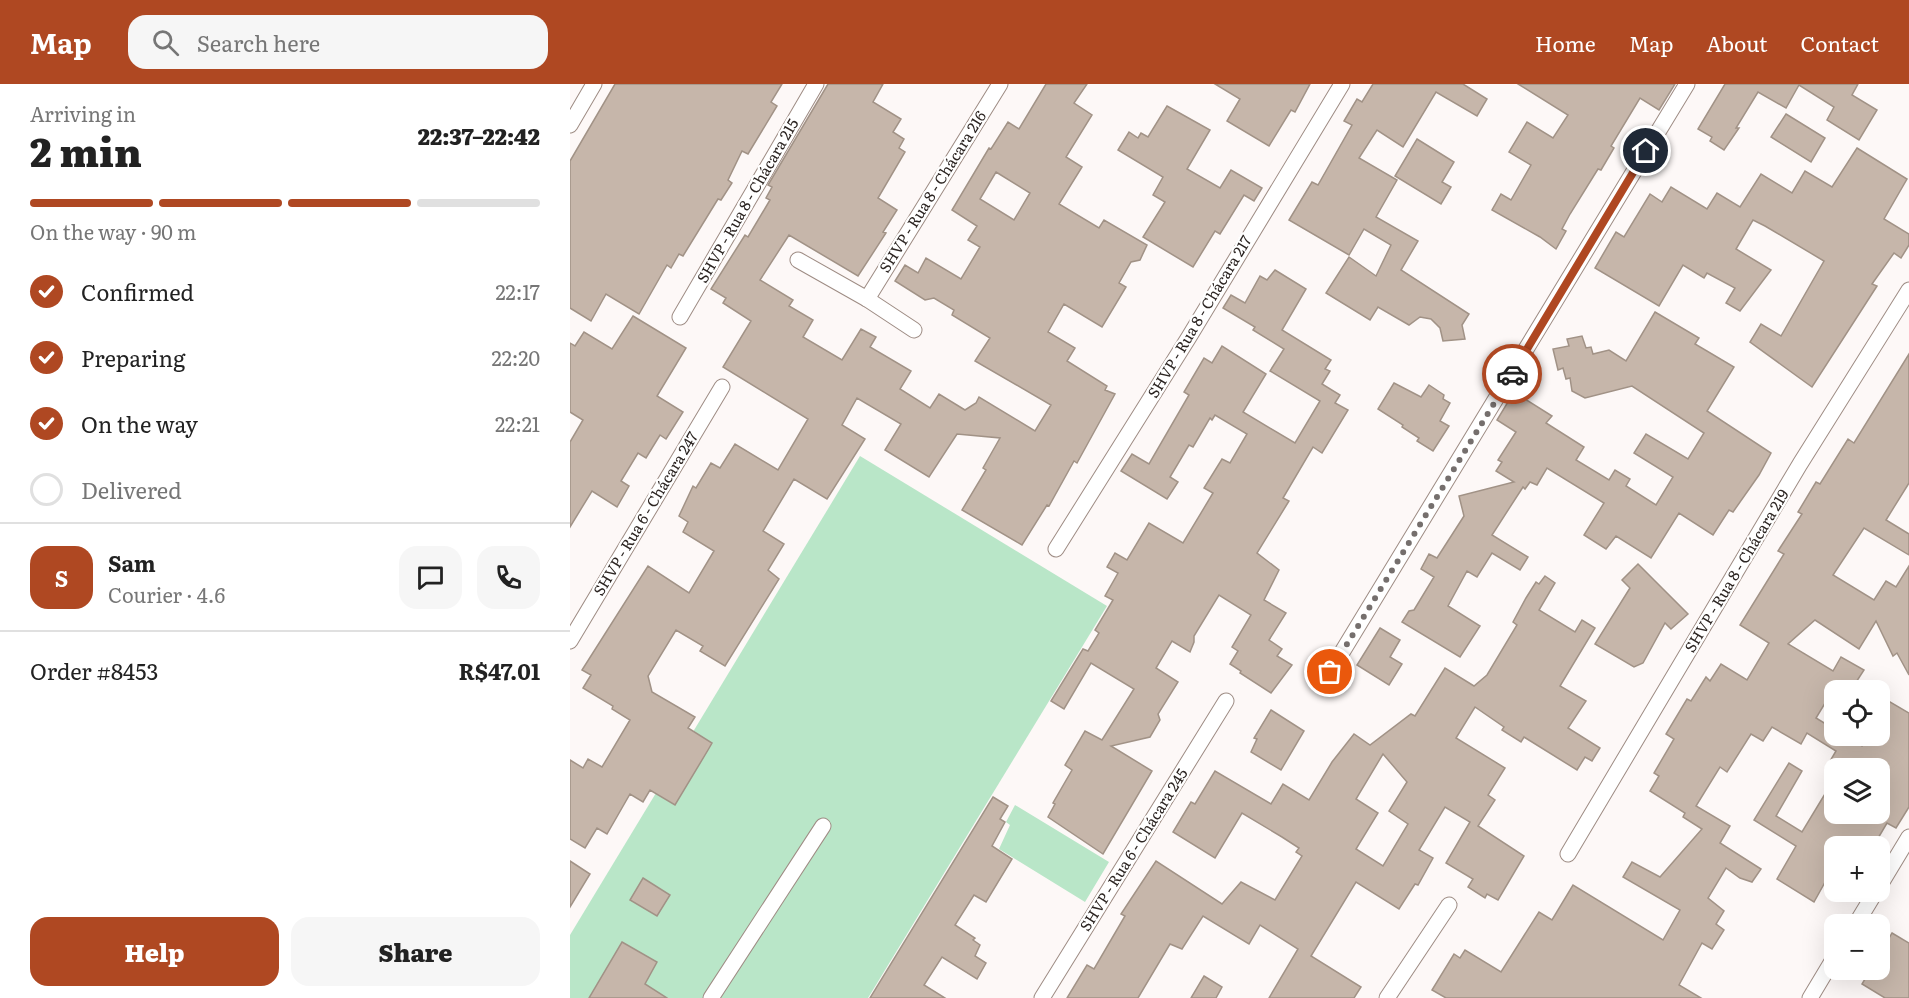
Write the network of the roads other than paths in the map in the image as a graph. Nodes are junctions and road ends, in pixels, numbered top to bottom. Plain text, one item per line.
1 (594, 84) edge
2 (816, 84) edge
3 (1000, 84) edge
4 (1342, 84) edge
5 (1687, 84) edge
6 (570, 125) edge
7 (798, 260) dead end
8 (1909, 290) edge
9 (867, 299) junction
10 (680, 317) dead end
11 (914, 330) dead end
12 (722, 387) dead end
13 (1056, 549) dead end
14 (570, 641) edge
15 (1330, 672) dead end
16 (1226, 701) dead end
17 (823, 826) dead end
18 (1909, 837) edge
19 (1568, 854) dead end
20 (1890, 868) edge
21 (1449, 905) dead end
22 (1824, 975) edge
23 (711, 998) edge
24 (1042, 998) edge
25 (1387, 998) edge
26 (1810, 998) edge

1 - 6 street
2 - 10 street, SHVP - Rua 8 - Chácara 215
3 - 9 street, SHVP - Rua 8 - Chácara 216
4 - 13 street, SHVP - Rua 8 - Chácara 217
5 - 15 street
7 - 9 street
8 - 19 street, SHVP - Rua 8 - Chácara 219
9 - 11 street
12 - 14 street, SHVP - Rua 6 - Chácara 247
16 - 24 street, SHVP - Rua 6 - Chácara 245
17 - 23 street
18 - 20 street
21 - 25 street
22 - 26 street

